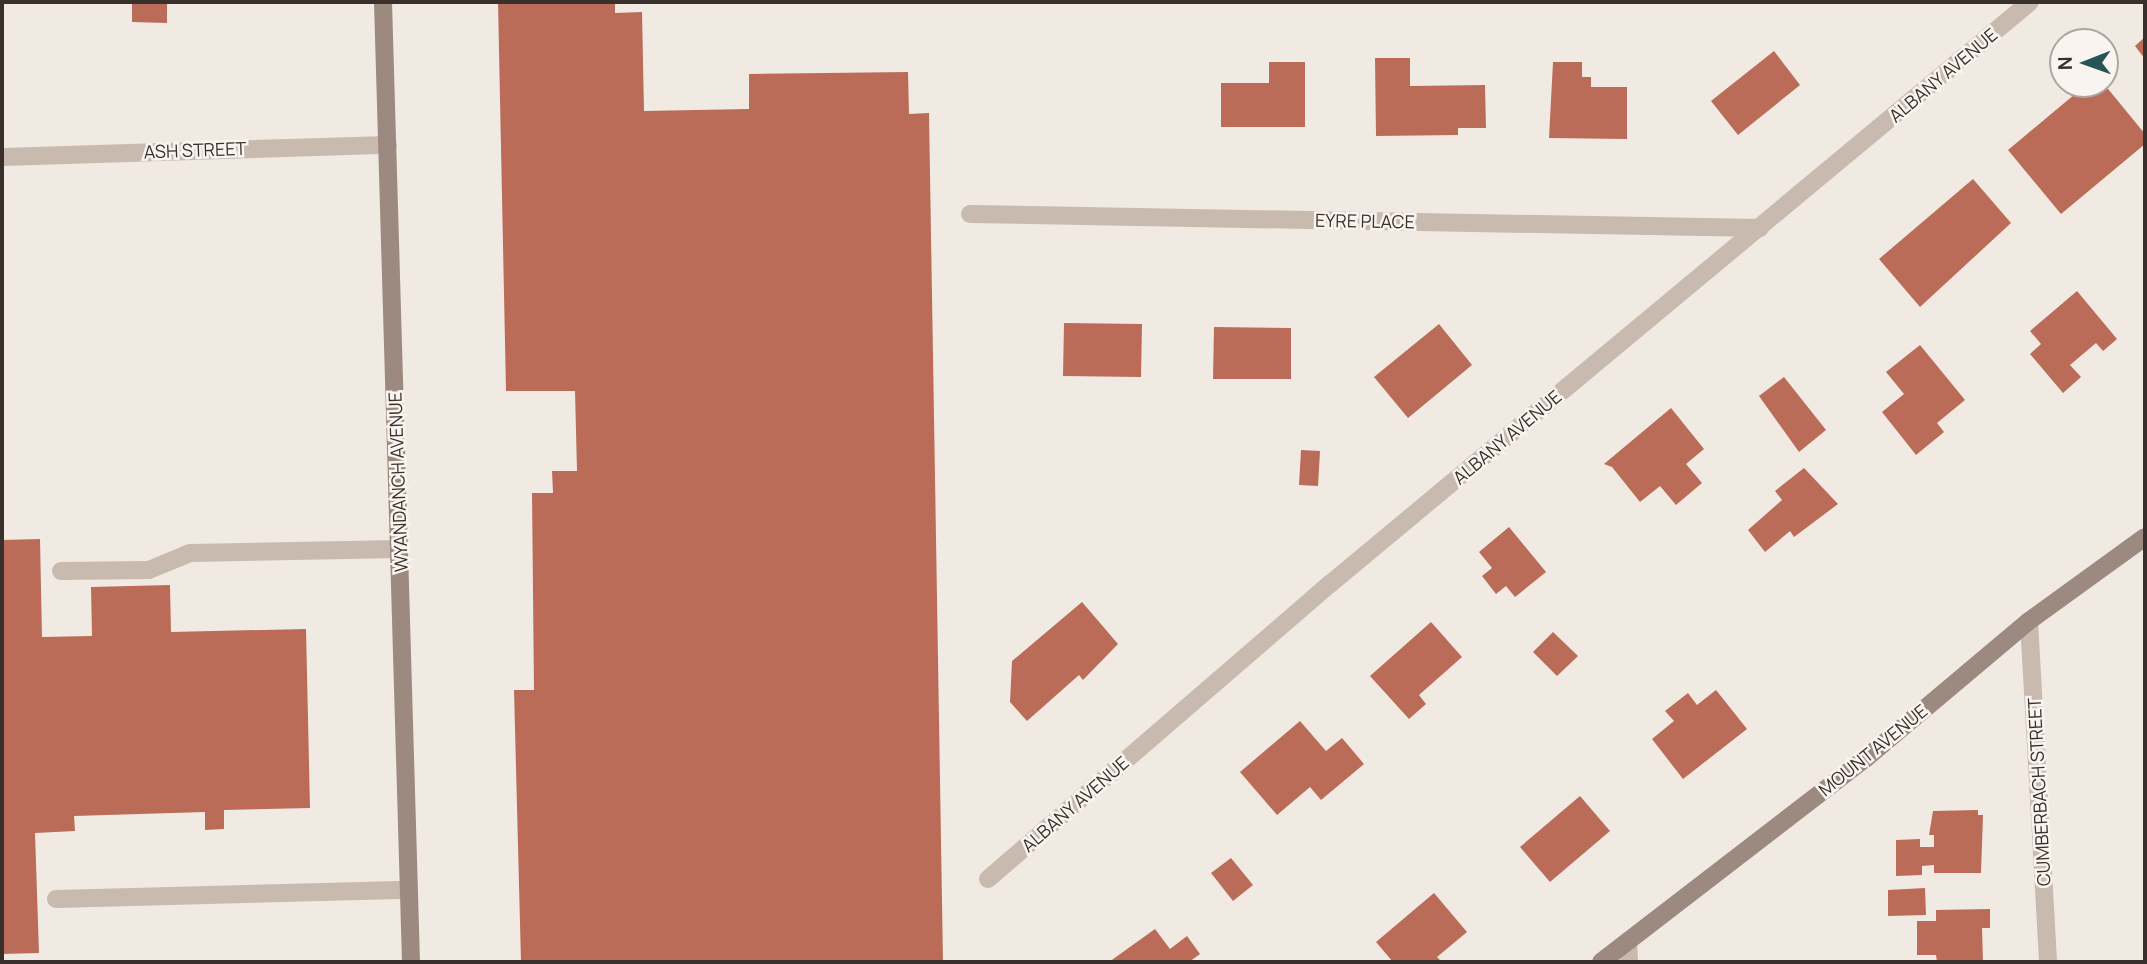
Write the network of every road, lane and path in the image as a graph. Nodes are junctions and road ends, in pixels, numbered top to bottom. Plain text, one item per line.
1 (383, 2) edge
2 (2030, 2) edge
3 (388, 145) junction
4 (2, 157) edge
5 (970, 214) dead end
6 (1760, 228) junction
7 (2145, 537) edge
8 (400, 549) junction
9 (61, 571) dead end
10 (2029, 621) junction
11 (988, 879) dead end
12 (410, 890) junction
13 (56, 899) dead end
14 (1628, 941) junction
15 (411, 962) edge
16 (1601, 962) edge
17 (1629, 962) edge
18 (2048, 962) edge

1 - 3 street, WYANDANCH AVENUE
2 - 6 street, ALBANY AVENUE
3 - 4 street, ASH STREET
3 - 8 street, WYANDANCH AVENUE
5 - 6 street, EYRE PLACE
6 - 11 street, ALBANY AVENUE
7 - 10 street, MOUNT AVENUE
8 - 9 street
8 - 12 street, WYANDANCH AVENUE
10 - 14 street, MOUNT AVENUE
10 - 18 street, CUMBERBACH STREET
12 - 13 street
12 - 15 street, WYANDANCH AVENUE
14 - 16 street, MOUNT AVENUE
14 - 17 street

